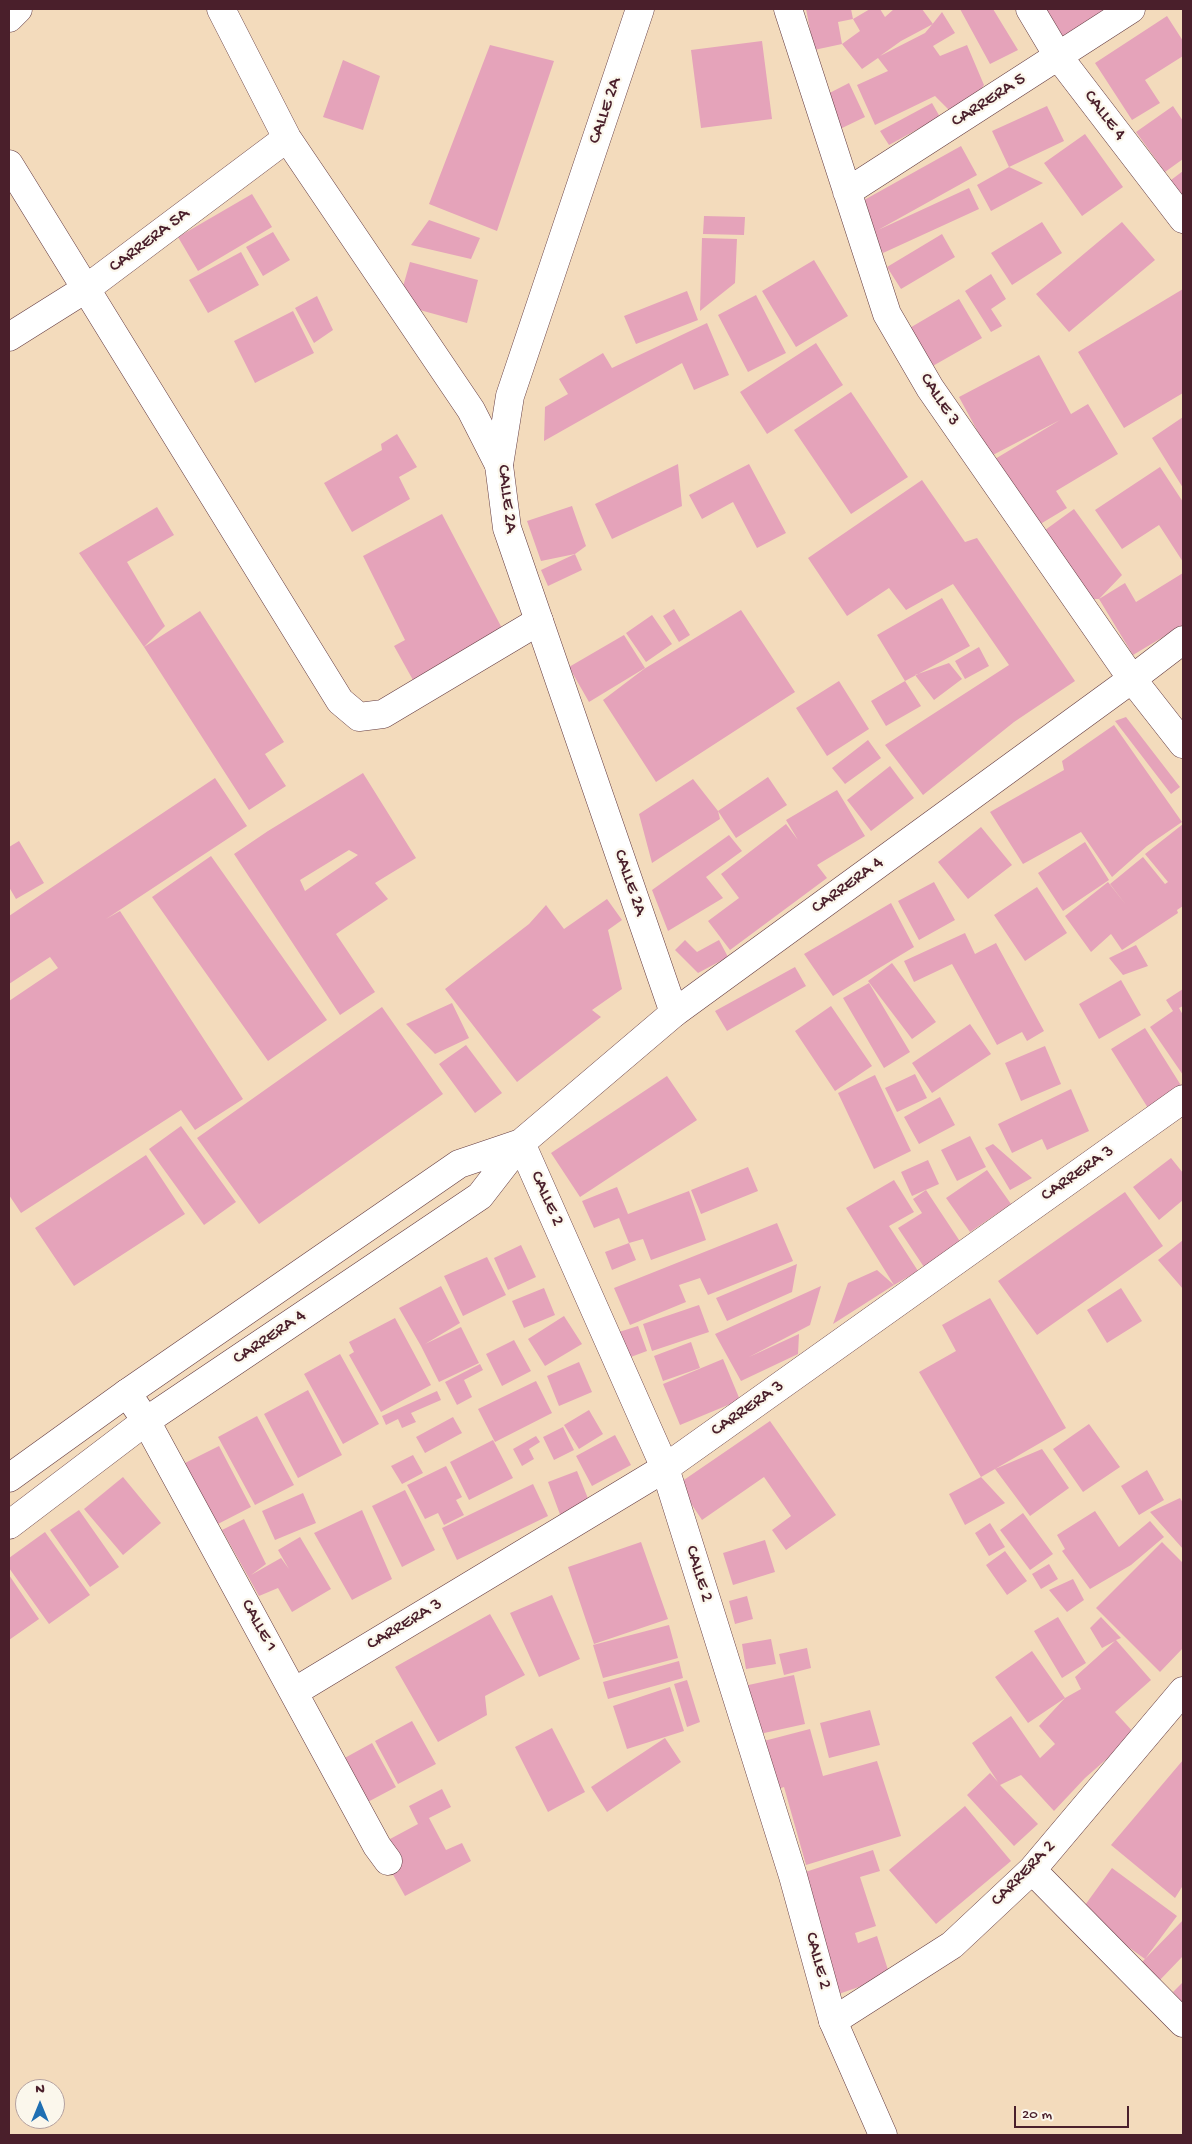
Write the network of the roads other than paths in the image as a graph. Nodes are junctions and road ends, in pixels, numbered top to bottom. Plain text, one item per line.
1 (18, 9) edge
2 (220, 9) edge
3 (640, 9) edge
4 (788, 9) edge
5 (1030, 9) edge
6 (1131, 9) edge
7 (9, 18) edge
8 (1058, 56) junction
9 (287, 138) junction
10 (9, 164) edge
11 (846, 192) junction
12 (1183, 220) edge
13 (87, 288) junction
14 (9, 337) edge
15 (499, 465) junction
16 (539, 621) junction
17 (1183, 640) edge
18 (1132, 679) junction
19 (1183, 744) edge
20 (674, 1013) junction
21 (1183, 1099) edge
22 (521, 1143) junction
23 (126, 1393) junction
24 (146, 1421) junction
25 (665, 1468) junction
26 (9, 1478) edge
27 (9, 1525) edge
28 (1183, 1691) edge
29 (294, 1692) junction
30 (388, 1861) dead end
31 (1032, 1870) junction
32 (833, 2021) junction
33 (1183, 2024) edge
34 (884, 2135) edge

1 - 7 street
2 - 9 street
3 - 15 street, CALLE 2A
4 - 11 street, CALLE 3
5 - 8 street, CALLE 4
6 - 8 street, CARRERA 5
8 - 11 street, CARRERA 5
8 - 12 street, CALLE 4
9 - 13 street, CARRERA 5A
9 - 15 street
10 - 13 street
11 - 18 street, CALLE 3
13 - 14 street, CARRERA 5A
13 - 16 street
15 - 16 street, CALLE 2A
16 - 20 street, CALLE 2A
17 - 18 street, CARRERA 4
18 - 19 street, CALLE 3
18 - 20 street, CARRERA 4
20 - 22 street, CARRERA 4
21 - 25 street, CARRERA 3
22 - 23 street, CARRERA 4
22 - 24 street, CARRERA 4
22 - 25 street, CALLE 2
23 - 24 street, CALLE 1
23 - 26 street, CARRERA 4
24 - 27 street, CARRERA 4
24 - 29 street, CALLE 1
25 - 29 street, CARRERA 3
25 - 32 street, CALLE 2
28 - 31 street, CARRERA 2
29 - 30 street, CALLE 1
31 - 32 street, CARRERA 2
31 - 33 street
32 - 34 street, CALLE 2

